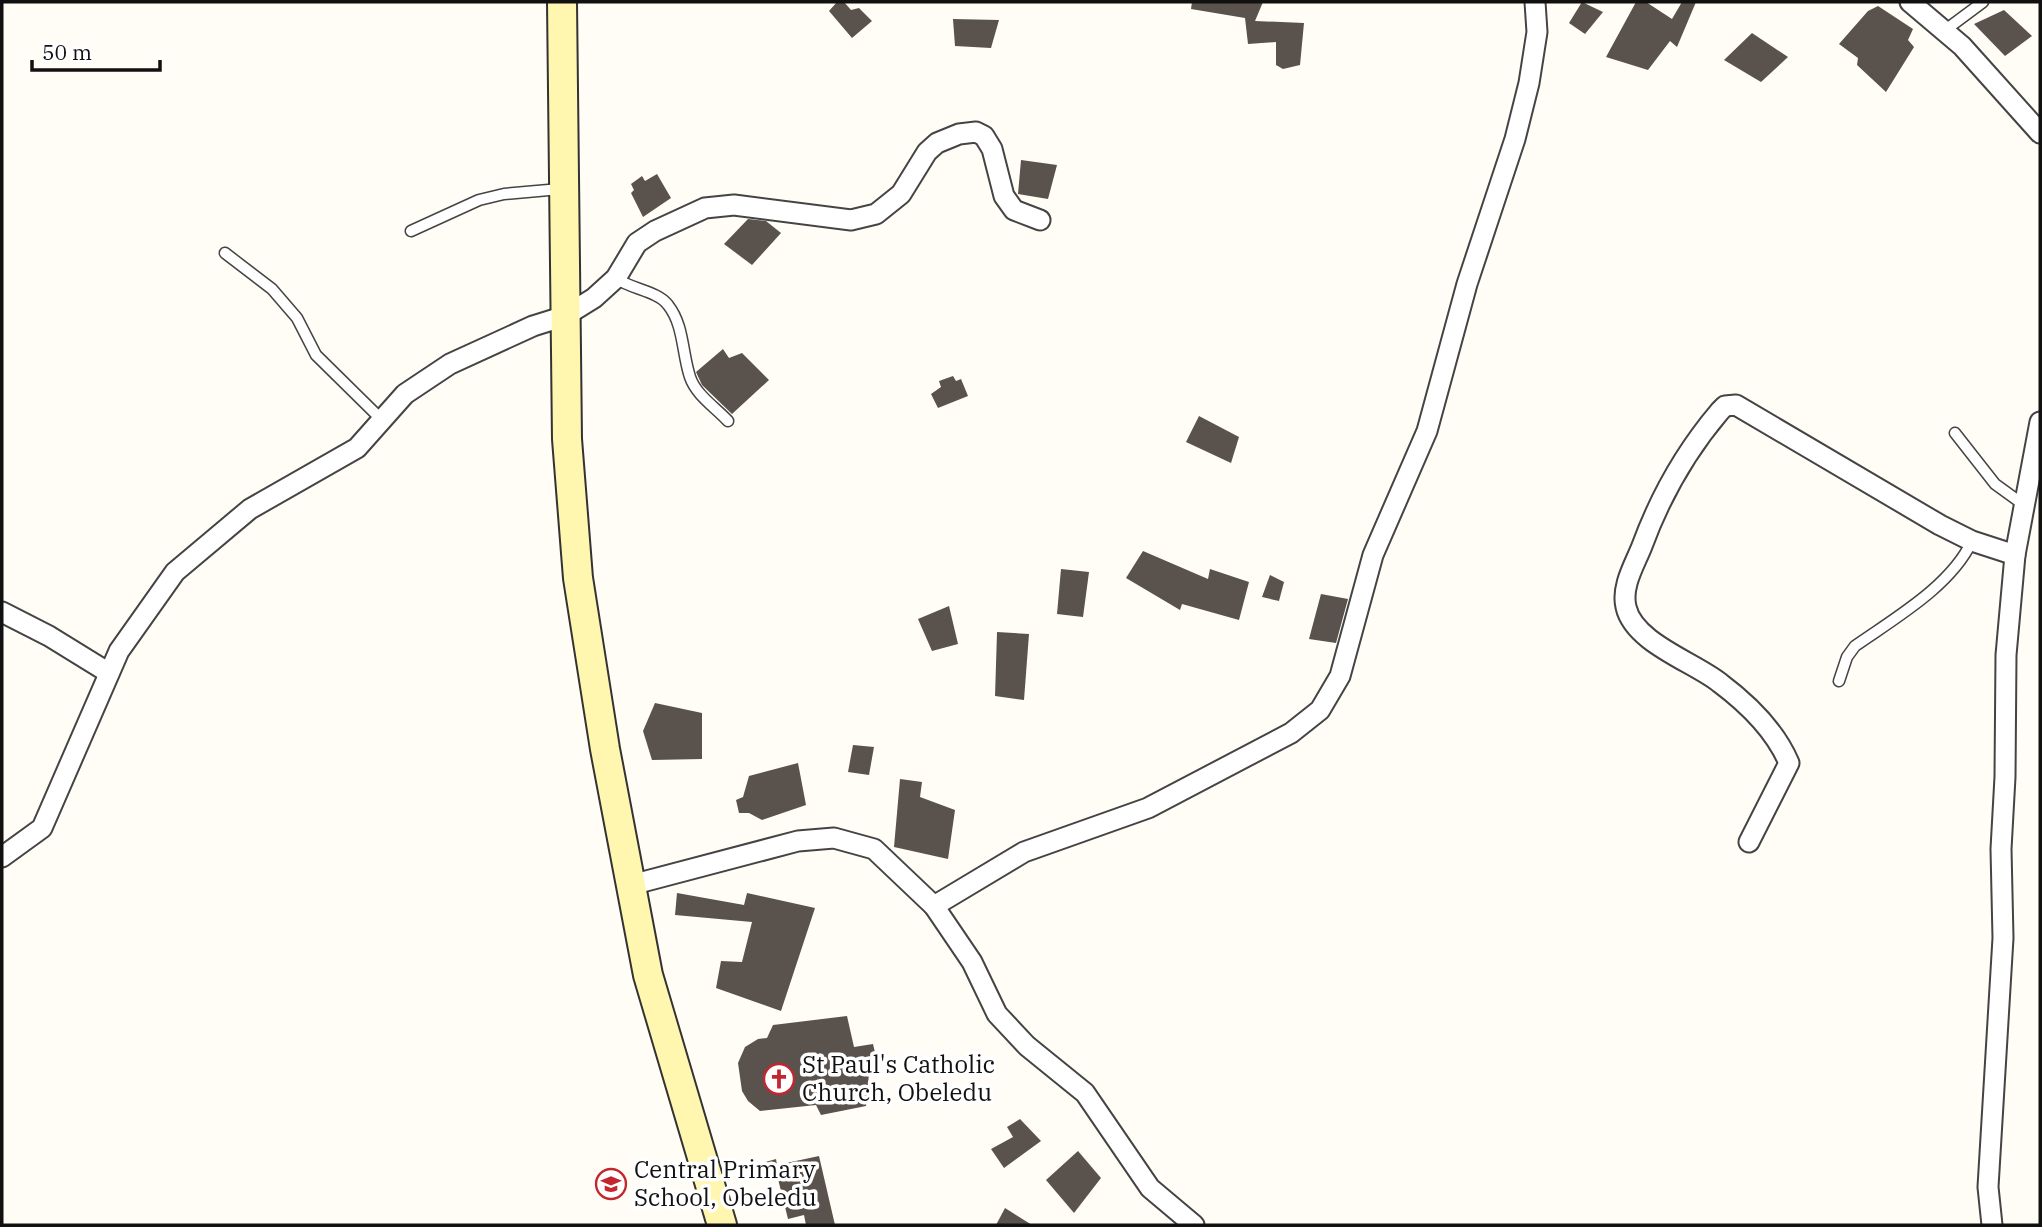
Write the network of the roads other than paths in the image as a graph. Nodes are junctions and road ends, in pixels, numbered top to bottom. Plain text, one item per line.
1 (562, 2) edge
2 (1535, 2) edge
3 (1910, 2) edge
4 (1983, 2) edge
5 (1944, 31) junction
6 (2040, 134) edge
7 (564, 188) junction
8 (1040, 220) dead end
9 (411, 231) dead end
10 (225, 253) dead end
11 (616, 278) junction
12 (565, 316) junction
13 (382, 420) junction
14 (728, 421) dead end
15 (2040, 422) edge
16 (1955, 433) dead end
17 (2024, 505) junction
18 (1972, 541) junction
19 (2015, 555) junction
20 (2, 612) edge
21 (109, 673) junction
22 (1839, 681) dead end
23 (1749, 842) dead end
24 (2, 857) edge
25 (631, 885) junction
26 (934, 906) junction
27 (722, 1225) edge
28 (1194, 1225) edge
29 (1992, 1225) edge

1 - 7 main road
2 - 26 street
3 - 5 street
4 - 5 lane
5 - 6 street
7 - 9 lane
7 - 12 main road
8 - 11 street
10 - 13 lane
11 - 12 street
11 - 14 lane
12 - 13 street
12 - 25 main road
13 - 21 street
15 - 17 street
16 - 17 lane
17 - 19 street
18 - 19 street
18 - 22 lane
18 - 23 street
19 - 29 street
20 - 21 street
21 - 24 street
25 - 26 street
25 - 27 main road
26 - 28 street

